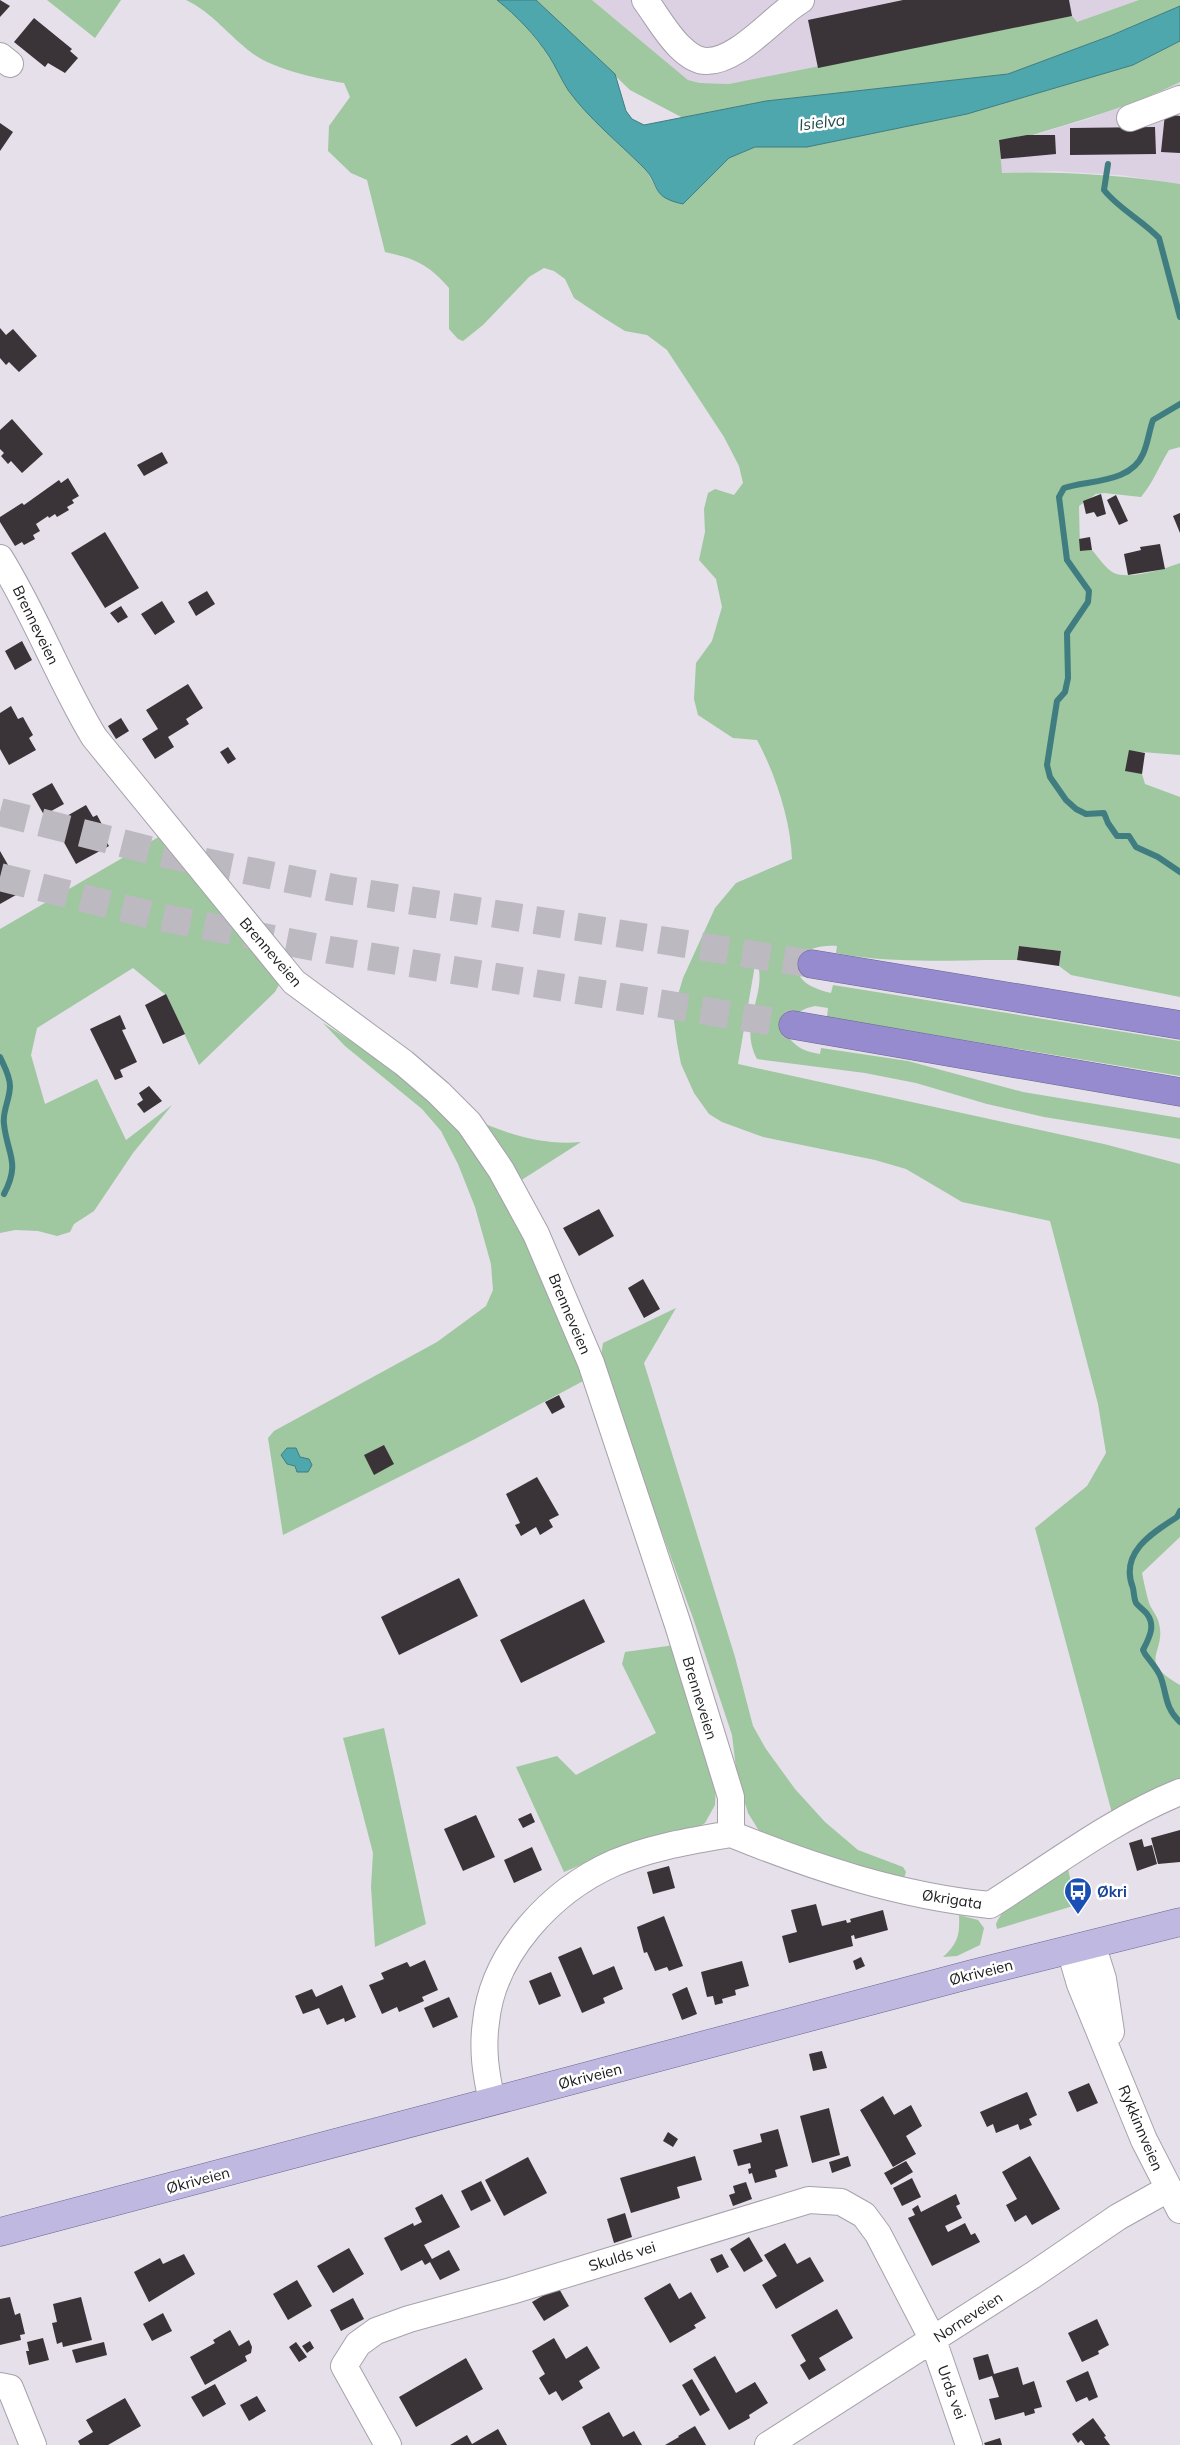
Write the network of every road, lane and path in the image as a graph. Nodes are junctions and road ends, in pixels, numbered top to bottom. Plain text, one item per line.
1 (645, 0) edge
2 (801, 0) edge
3 (1180, 99) edge
4 (1130, 118) dead end
5 (0, 558) edge
6 (812, 964) tunnel mouth
7 (792, 1025) tunnel mouth
8 (1180, 1025) edge
9 (1180, 1092) edge
10 (1180, 1792) edge
11 (731, 1834) junction
12 (1180, 1922) edge
13 (1081, 1947) junction
14 (492, 2101) junction
15 (1174, 2200) edge
16 (0, 2232) edge
17 (933, 2340) junction
18 (0, 2386) edge
19 (33, 2445) edge
20 (388, 2445) edge
21 (768, 2445) edge
22 (969, 2445) edge

1 - 2 street
3 - 4 street
5 - 11 street, Brenneveien
6 - 8 highway
7 - 9 highway
10 - 11 street, Økrigata
11 - 14 street
12 - 13 main road, Økriveien
13 - 14 main road, Økriveien
13 - 15 street, Rykkinnveien
14 - 16 main road, Økriveien
15 - 17 street, Norneveien
17 - 20 street, Skulds vei
17 - 21 street, Norneveien
17 - 22 street, Urds vei
18 - 19 street

